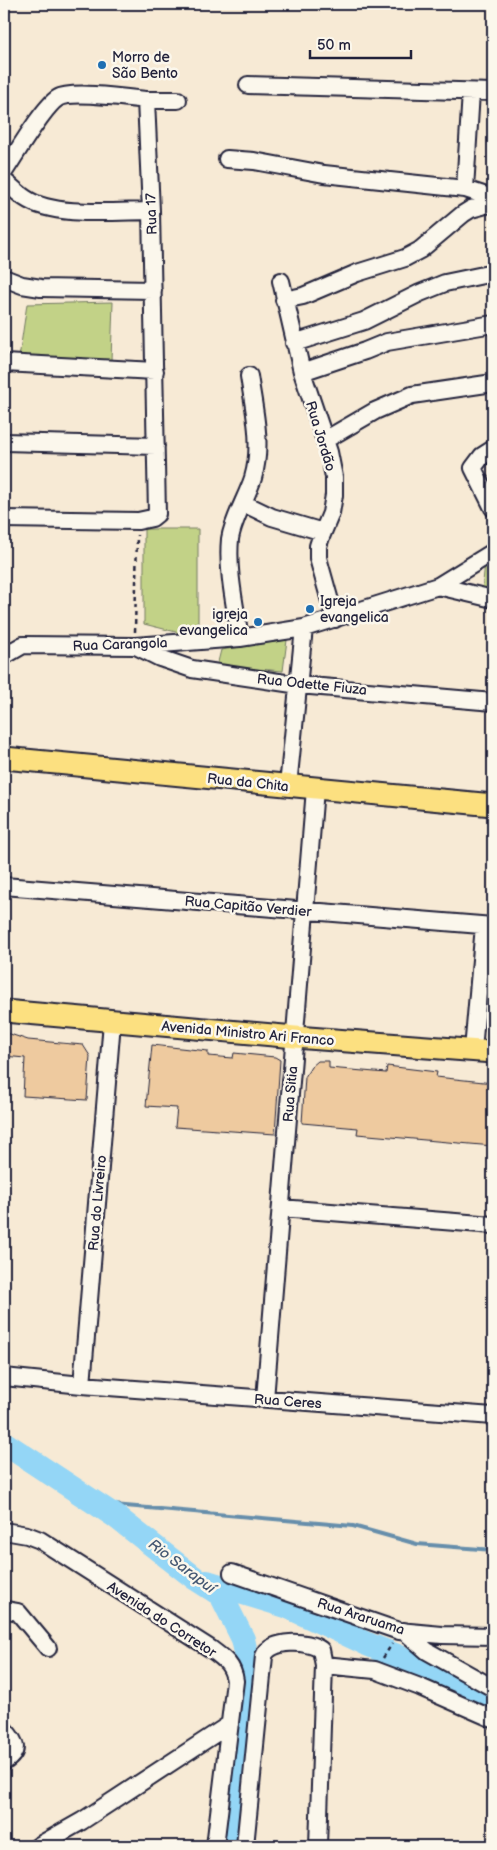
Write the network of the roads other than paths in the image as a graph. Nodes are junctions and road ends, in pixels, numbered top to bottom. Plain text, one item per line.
1 (248, 85) dead end
2 (471, 92) junction
3 (493, 92) edge
4 (146, 100) junction
5 (178, 100) dead end
6 (227, 159) dead end
7 (4, 172) edge
8 (4, 181) edge
9 (465, 189) junction
10 (493, 198) edge
11 (493, 203) edge
12 (151, 211) junction
13 (493, 273) edge
14 (4, 278) edge
15 (281, 281) dead end
16 (153, 290) junction
17 (284, 300) junction
18 (493, 324) edge
19 (294, 343) junction
20 (4, 363) edge
21 (154, 371) junction
22 (302, 372) junction
23 (249, 376) dead end
24 (493, 383) edge
25 (325, 440) junction
26 (4, 442) edge
27 (156, 446) junction
28 (493, 449) edge
29 (243, 503) junction
30 (493, 508) edge
31 (4, 519) edge
32 (323, 532) junction
33 (493, 552) edge
34 (438, 586) junction
35 (493, 599) edge
36 (336, 619) junction
37 (304, 628) junction
38 (240, 638) junction
39 (4, 641) edge
40 (23, 645) junction
41 (135, 646) junction
42 (4, 656) edge
43 (299, 685) junction
44 (493, 702) edge
45 (4, 758) edge
46 (288, 786) junction
47 (315, 788) junction
48 (493, 805) edge
49 (4, 886) edge
50 (305, 911) junction
51 (489, 926) edge
52 (4, 1011) edge
53 (112, 1022) junction
54 (295, 1037) junction
55 (483, 1051) edge
56 (281, 1208) junction
57 (493, 1225) edge
58 (4, 1377) edge
59 (82, 1385) junction
60 (265, 1399) junction
61 (493, 1416) edge
62 (4, 1530) edge
63 (232, 1574) dead end
64 (4, 1611) edge
65 (399, 1636) junction
66 (493, 1636) edge
67 (48, 1648) dead end
68 (324, 1665) junction
69 (493, 1688) edge
70 (493, 1719) edge
71 (230, 1724) junction
72 (4, 1729) edge
73 (8, 1759) edge
74 (38, 1846) edge
75 (215, 1846) edge
76 (246, 1846) edge
77 (318, 1846) edge

1 - 2 street
2 - 3 street
2 - 9 street
4 - 5 street
4 - 7 street
4 - 12 street, Rua 17
6 - 9 street
8 - 12 street
9 - 10 street
11 - 17 street
12 - 16 street, Rua 17
13 - 19 street
14 - 16 street
15 - 17 street, Rua Jordão
16 - 21 street, Rua 17
17 - 19 street, Rua Jordão
18 - 22 street
19 - 22 street, Rua Jordão
20 - 21 street
21 - 27 street, Rua 17
22 - 25 street, Rua Jordão
23 - 29 street
24 - 25 street
25 - 32 street, Rua Jordão
26 - 27 street
27 - 31 street, Rua 17
28 - 30 street
29 - 32 street
29 - 38 street
32 - 36 street, Rua Jordão
33 - 34 street, Rua Carangola
34 - 35 street
34 - 36 street, Rua Carangola
36 - 37 street, Rua Carangola
37 - 38 street, Rua Carangola
37 - 43 street
38 - 41 street, Rua Carangola
39 - 40 street, Rua Carangola
40 - 41 street, Rua Carangola
40 - 42 street
41 - 43 street, Rua Odette Fiuza
43 - 44 street, Rua Odette Fiuza
43 - 46 street
45 - 46 main road, Rua da Chita
46 - 47 main road, Rua da Chita
47 - 48 main road, Rua da Chita
47 - 50 street, Rua Sitia
49 - 50 street, Rua Capitão Verdier
50 - 51 street, Rua Capitão Verdier
50 - 54 street, Rua Sitia
51 - 55 street
52 - 53 main road, Avenida Ministro Ari Franco
53 - 54 main road, Avenida Ministro Ari Franco
53 - 59 street, Rua do Livreiro
54 - 55 main road, Avenida Ministro Ari Franco
54 - 56 street, Rua Sitia
56 - 57 street
56 - 60 street, Rua Sitia
58 - 59 street, Rua Ceres
59 - 60 street, Rua Ceres
60 - 61 street, Rua Ceres
62 - 71 street, Avenida do Corretor
63 - 65 street, Rua Araruama
64 - 67 street
65 - 66 street, Rua Araruama
65 - 69 street
68 - 70 street
68 - 76 street
68 - 77 street
71 - 74 street
71 - 75 street, Avenida do Corretor
72 - 73 street

